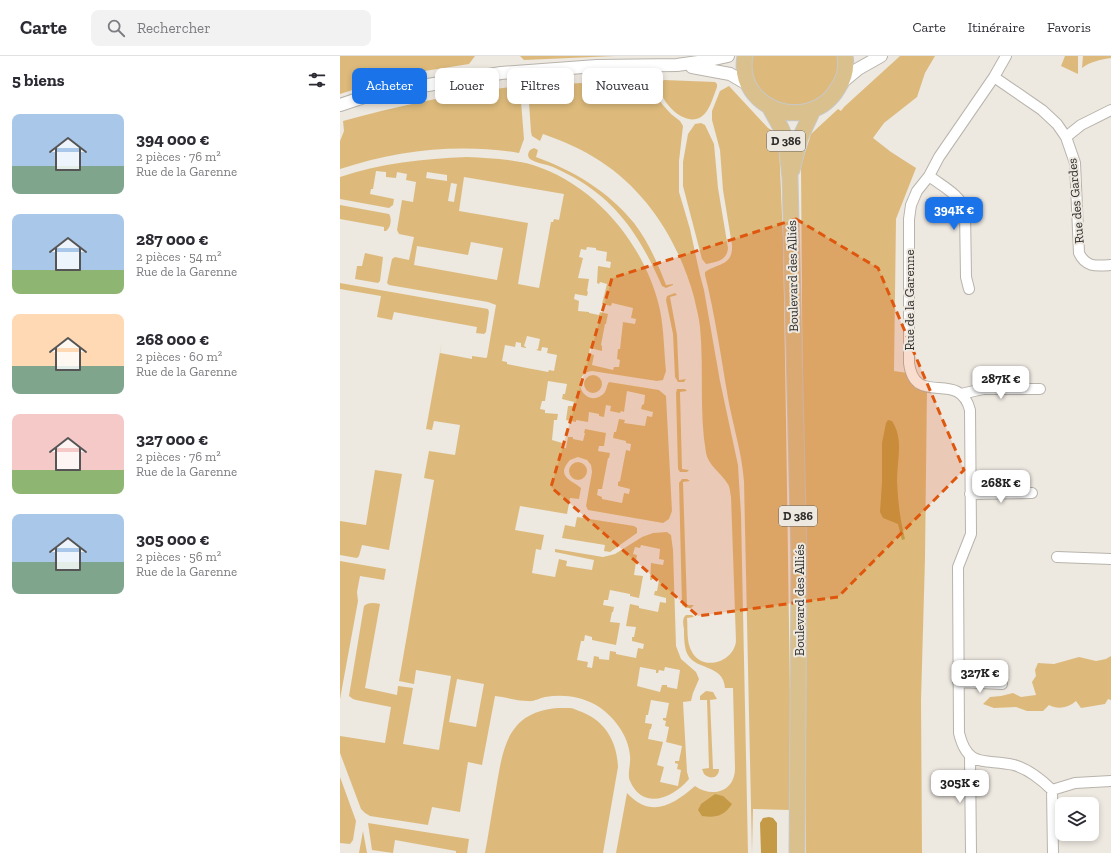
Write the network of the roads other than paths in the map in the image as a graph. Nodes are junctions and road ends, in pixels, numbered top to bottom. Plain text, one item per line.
1 (728, 56) edge
2 (745, 56) edge
3 (845, 56) edge
4 (881, 56) edge
5 (1006, 56) edge
6 (677, 65) junction
7 (994, 77) junction
8 (841, 83) junction
9 (749, 85) junction
10 (340, 105) edge
11 (770, 108) junction
12 (813, 110) junction
13 (1111, 110) edge
14 (1066, 137) junction
15 (929, 176) junction
16 (790, 178) junction
17 (1111, 265) edge
18 (969, 288) dead end
19 (1040, 389) dead end
20 (961, 394) junction
21 (1032, 493) dead end
22 (970, 494) junction
23 (1057, 557) dead end
24 (1111, 559) edge
25 (958, 682) junction
26 (1002, 684) dead end
27 (970, 756) junction
28 (1111, 781) edge
29 (1052, 790) junction
30 (797, 853) edge
31 (971, 853) edge
32 (1054, 853) edge

1 - 6 street
2 - 9 main road
3 - 8 main road
4 - 8 street
5 - 7 street, Rue de la Garenne
6 - 9 street
6 - 10 street
7 - 14 street, Rue des Gardes
7 - 15 street, Rue de la Garenne
8 - 12 main road
9 - 11 main road
11 - 12 main road
11 - 16 main road, Boulevard des Alliés / D 386
12 - 16 main road, Boulevard des Alliés / D 386
13 - 14 street
14 - 17 street, Rue des Gardes
15 - 18 street
15 - 20 street, Rue de la Garenne
16 - 30 main road, Boulevard des Alliés / D 386
19 - 20 street, Rue de la Garenne
20 - 22 street
21 - 22 street
22 - 25 street
23 - 24 street
25 - 26 street
25 - 27 street
27 - 29 street
27 - 31 street
28 - 29 street
29 - 32 street

